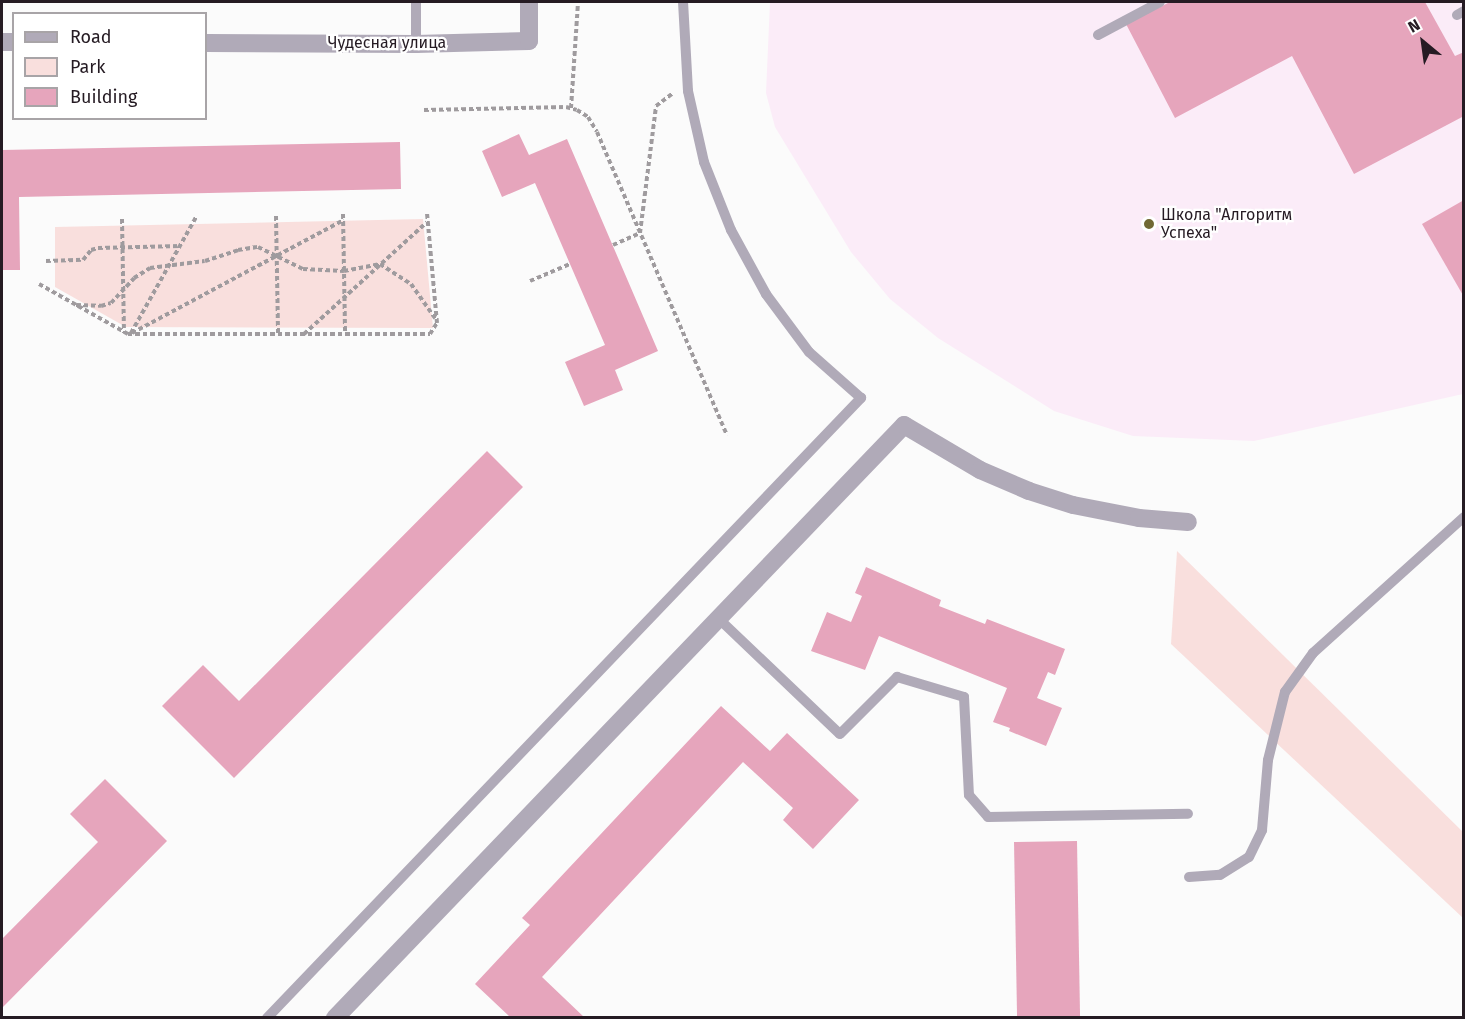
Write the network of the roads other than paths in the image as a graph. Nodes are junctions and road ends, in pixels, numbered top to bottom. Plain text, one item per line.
1 (416, 2) edge
2 (529, 2) edge
3 (683, 2) edge
4 (1160, 2) edge
5 (1098, 35) dead end
6 (207, 43) edge
7 (416, 44) junction
8 (1464, 517) edge
9 (1188, 522) dead end
10 (718, 618) junction
11 (1188, 814) dead end
12 (1189, 877) dead end
13 (267, 1017) edge
14 (335, 1017) edge

1 - 7 lane
2 - 7 street, Чудесная улица
3 - 13 lane
4 - 5 lane
6 - 7 street, Чудесная улица
8 - 12 lane
9 - 10 street
10 - 11 lane
10 - 14 street

